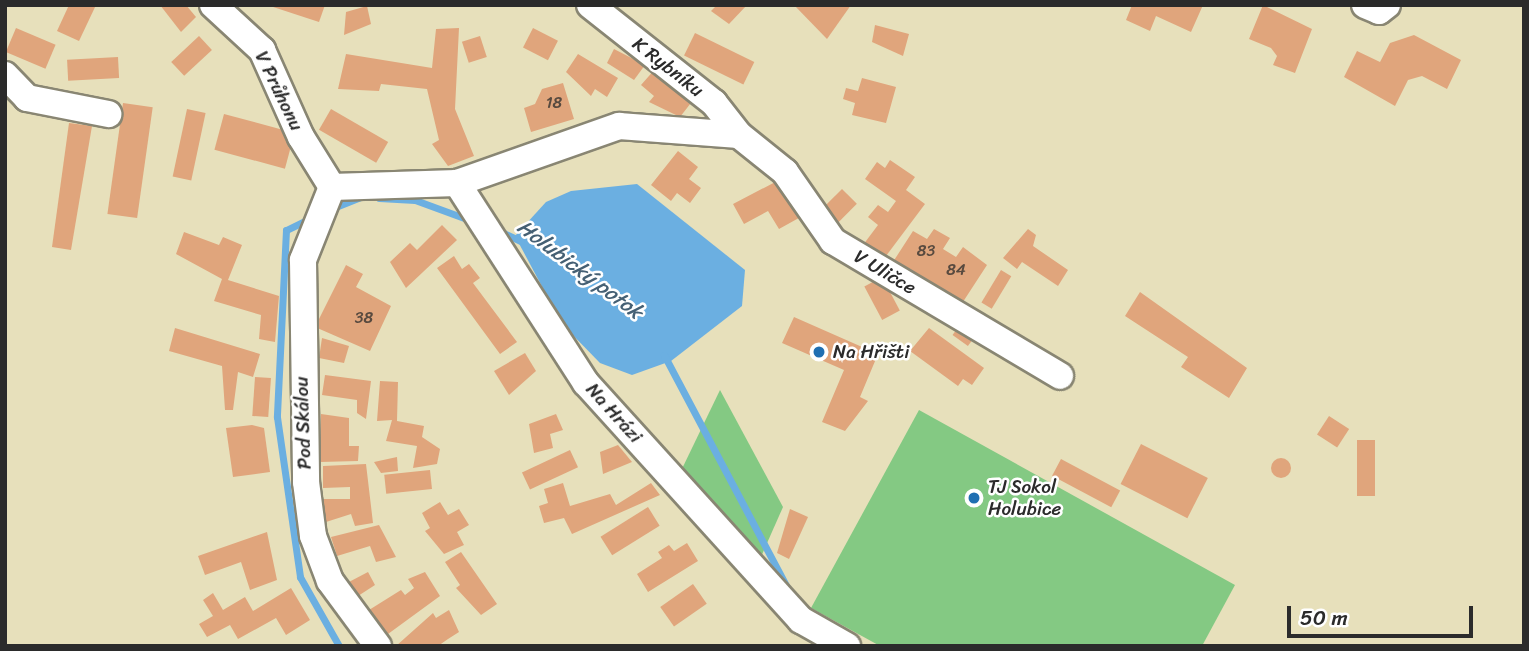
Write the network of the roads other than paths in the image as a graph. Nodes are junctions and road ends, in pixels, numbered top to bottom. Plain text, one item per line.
1 (213, 5) edge
2 (590, 5) edge
3 (1365, 5) edge
4 (1387, 5) edge
5 (5, 75) edge
6 (107, 114) dead end
7 (739, 135) junction
8 (457, 183) junction
9 (332, 187) junction
10 (1060, 376) dead end
11 (378, 646) edge
12 (847, 646) edge

1 - 9 street, V Průhonu
2 - 7 street, K Rybníku
3 - 4 street
5 - 6 street
7 - 8 street
7 - 10 street, V Uličce
8 - 9 street
8 - 12 street, Na Hrázi
9 - 11 street, Pod Skálou

